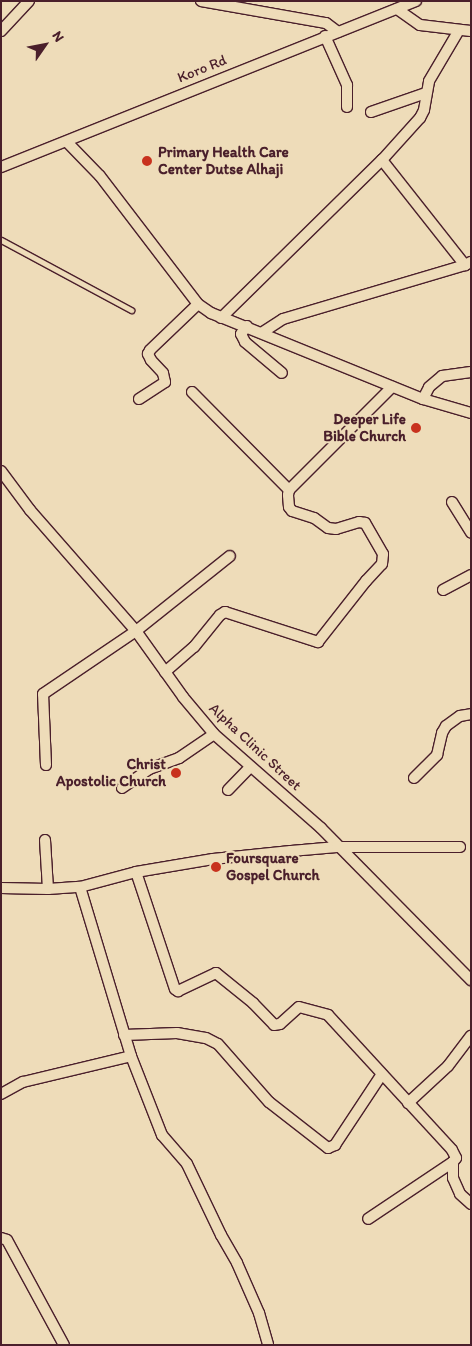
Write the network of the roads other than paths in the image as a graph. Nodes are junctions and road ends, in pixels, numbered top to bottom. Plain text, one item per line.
1 (29, 1) edge
2 (201, 1) edge
3 (416, 1) edge
4 (397, 9) junction
5 (459, 30) junction
6 (1, 31) edge
7 (338, 32) junction
8 (471, 32) edge
9 (325, 36) junction
10 (426, 93) junction
11 (347, 107) dead end
12 (371, 112) dead end
13 (67, 142) junction
14 (382, 160) junction
15 (1, 167) edge
16 (1, 240) edge
17 (468, 263) edge
18 (198, 304) junction
19 (132, 310) dead end
20 (221, 318) junction
21 (247, 326) junction
22 (263, 332) junction
23 (471, 372) edge
24 (282, 373) dead end
25 (392, 387) junction
26 (192, 392) dead end
27 (139, 399) dead end
28 (423, 399) junction
29 (471, 413) edge
30 (1, 471) edge
31 (289, 490) junction
32 (452, 502) dead end
33 (471, 532) edge
34 (230, 556) dead end
35 (471, 576) edge
36 (443, 590) dead end
37 (136, 631) junction
38 (165, 672) junction
39 (471, 714) edge
40 (214, 734) junction
41 (46, 765) dead end
42 (250, 767) junction
43 (414, 778) dead end
44 (122, 788) dead end
45 (228, 790) dead end
46 (45, 840) dead end
47 (337, 847) junction
48 (460, 847) dead end
49 (136, 872) junction
50 (80, 887) junction
51 (1, 888) edge
52 (48, 889) junction
53 (471, 980) edge
54 (124, 1035) junction
55 (471, 1036) edge
56 (131, 1056) junction
57 (382, 1074) junction
58 (1, 1094) edge
59 (408, 1103) junction
60 (453, 1162) junction
61 (471, 1204) edge
62 (368, 1219) dead end
63 (1, 1238) edge
64 (64, 1345) edge
65 (268, 1345) edge

1 - 6 street
2 - 7 street
3 - 4 street, Koro Rd
4 - 5 street
4 - 7 street, Koro Rd
5 - 8 street
5 - 10 street
7 - 9 street, Koro Rd
9 - 11 street
9 - 13 street, Koro Rd
10 - 12 street
10 - 14 street
13 - 15 street, Koro Rd
13 - 18 street
14 - 17 street
14 - 20 street
16 - 19 lane
17 - 22 street
18 - 20 street
18 - 27 street
20 - 21 street
21 - 22 street
21 - 24 street
22 - 25 street
23 - 28 street
25 - 28 street
25 - 31 street
26 - 31 street
28 - 29 street
30 - 37 street, Alpha Clinic Street
31 - 38 street
32 - 33 street
34 - 37 street
35 - 36 street
37 - 38 street, Alpha Clinic Street
37 - 41 street
38 - 40 street, Alpha Clinic Street
39 - 43 street
40 - 42 street, Alpha Clinic Street
40 - 44 street
42 - 45 street
42 - 47 street, Alpha Clinic Street
46 - 52 street
47 - 48 street
47 - 49 street
47 - 53 street, Alpha Clinic Street
49 - 50 street
49 - 57 street
50 - 52 street
50 - 54 street
51 - 52 street
54 - 56 street
54 - 57 street
55 - 59 street
56 - 58 street
56 - 65 street
57 - 59 street
59 - 60 street
60 - 61 street
60 - 62 street
63 - 64 street

